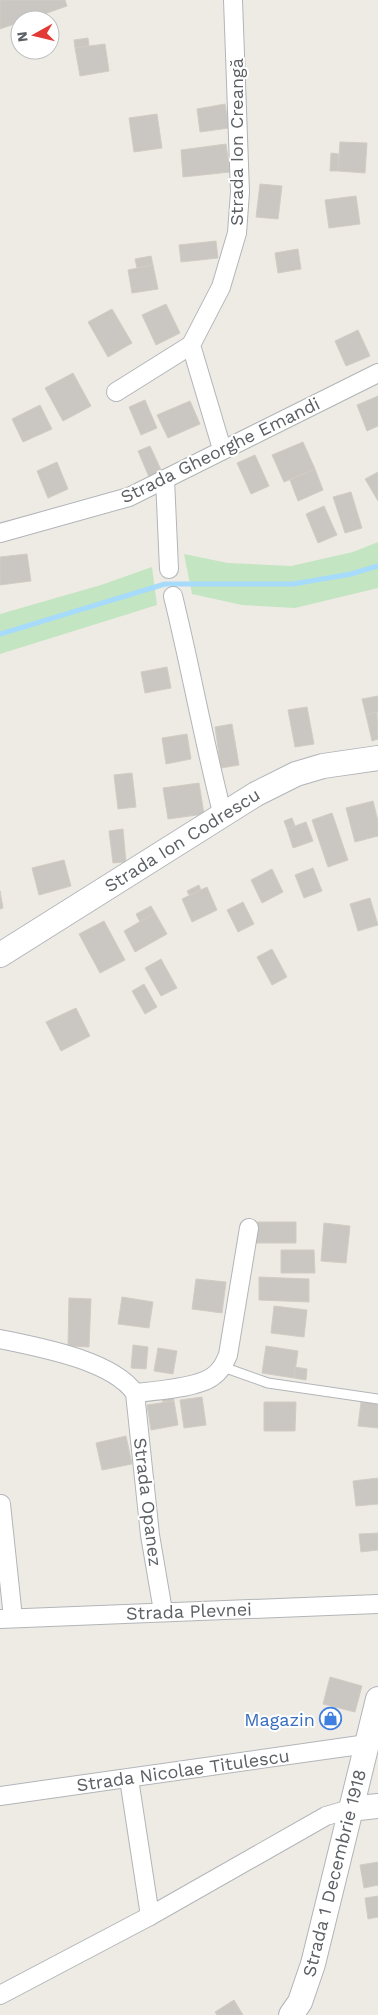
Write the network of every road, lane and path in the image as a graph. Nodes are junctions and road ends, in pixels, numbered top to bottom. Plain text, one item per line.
1 (233, 0) edge
2 (191, 345) junction
3 (378, 372) edge
4 (116, 392) dead end
5 (222, 449) junction
6 (165, 479) junction
7 (0, 533) edge
8 (169, 569) dead end
9 (173, 596) dead end
10 (378, 758) edge
11 (223, 816) junction
12 (0, 955) edge
13 (249, 1228) dead end
14 (0, 1338) edge
15 (223, 1367) junction
16 (135, 1392) junction
17 (378, 1399) edge
18 (1, 1504) edge
19 (378, 1604) edge
20 (163, 1611) junction
21 (6, 1618) edge
22 (378, 1699) edge
23 (367, 1744) junction
24 (129, 1779) junction
25 (0, 1796) edge
26 (378, 1806) edge
27 (350, 1809) junction
28 (150, 1916) junction
29 (0, 1995) edge
30 (292, 2015) edge

1 - 2 street, Strada Ion Creangă
2 - 4 street
2 - 5 street
3 - 5 street, Strada Gheorghe Emandi
5 - 6 street, Strada Gheorghe Emandi
6 - 7 street, Strada Gheorghe Emandi
6 - 8 street
9 - 11 street
10 - 11 main road, Strada Ion Codrescu
11 - 12 main road, Strada Ion Codrescu
13 - 15 street
14 - 16 street
15 - 16 street
15 - 17 lane
16 - 20 street, Strada Opanez
18 - 21 street
19 - 20 street, Strada Plevnei
20 - 21 street, Strada Plevnei
22 - 23 main road, Strada 1 Decembrie 1918
23 - 24 street, Strada Nicolae Titulescu
23 - 27 main road, Strada 1 Decembrie 1918
24 - 25 street, Strada Nicolae Titulescu
24 - 28 street
26 - 27 main road
27 - 28 street
27 - 30 main road, Strada 1 Decembrie 1918
28 - 29 street

